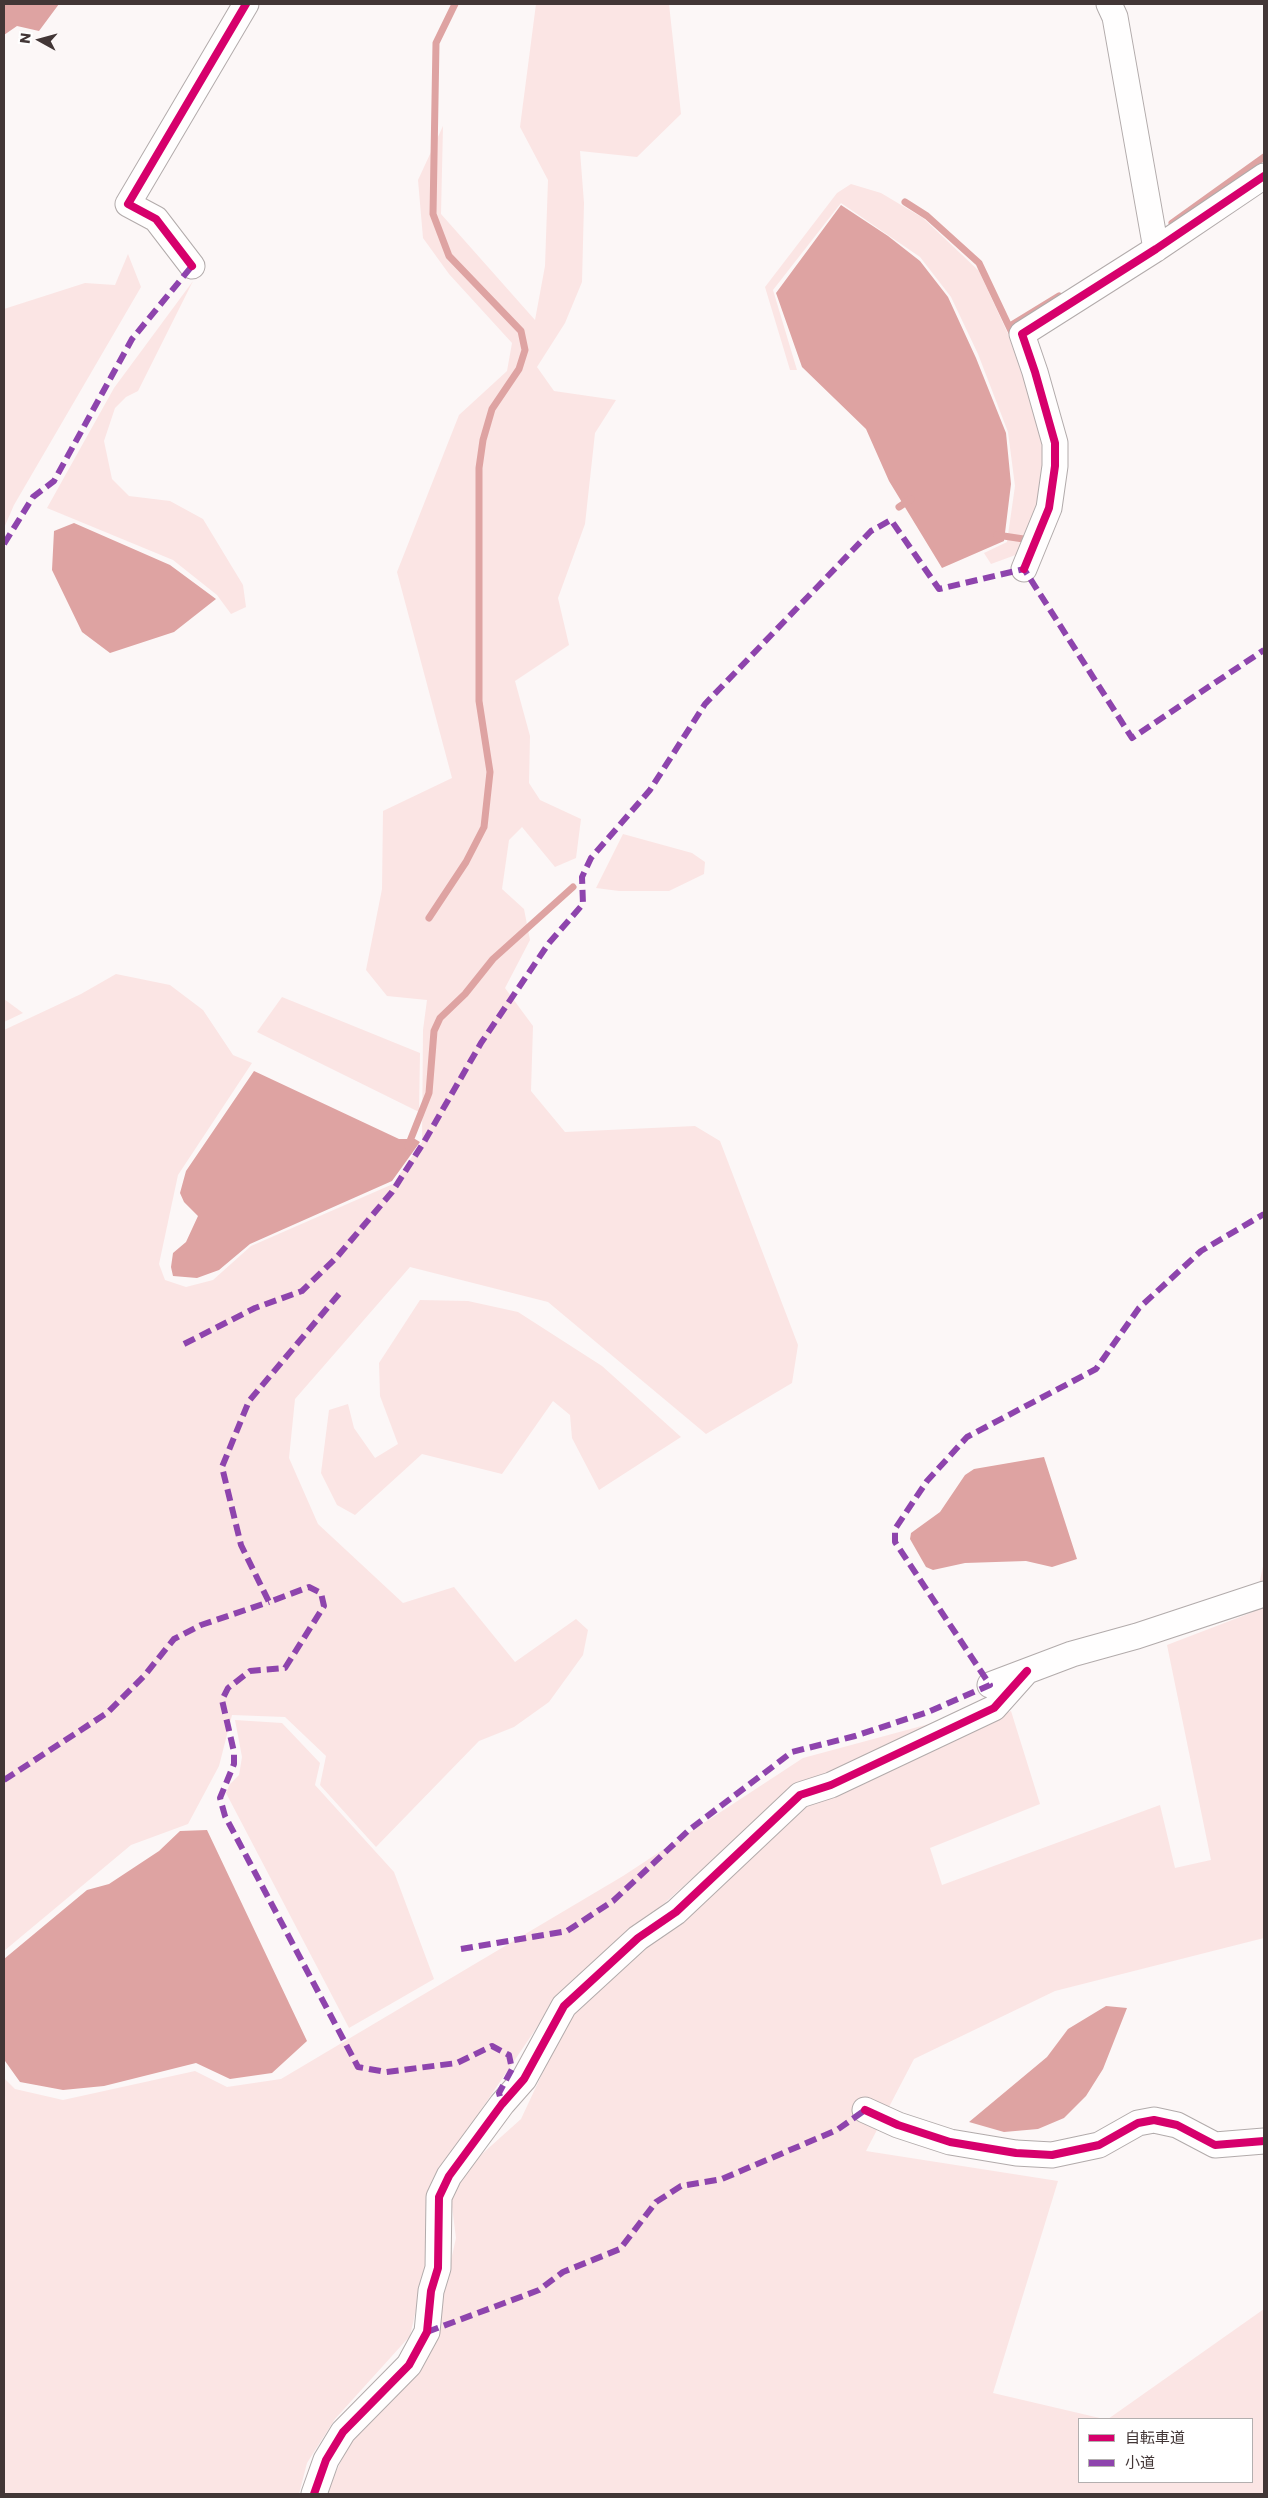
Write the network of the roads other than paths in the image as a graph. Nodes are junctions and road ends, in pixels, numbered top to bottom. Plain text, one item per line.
1 (246, 4) edge
2 (1109, 4) edge
3 (1264, 176) edge
4 (1156, 249) junction
5 (192, 266) dead end
6 (1024, 569) dead end
7 (1264, 1594) edge
8 (1026, 1671) junction
9 (990, 1685) dead end
10 (864, 2110) dead end
11 (1264, 2141) edge
12 (314, 2494) edge

1 - 5 street
2 - 4 street
3 - 4 street
4 - 6 street
7 - 8 street
8 - 9 street
8 - 12 street
10 - 11 street

